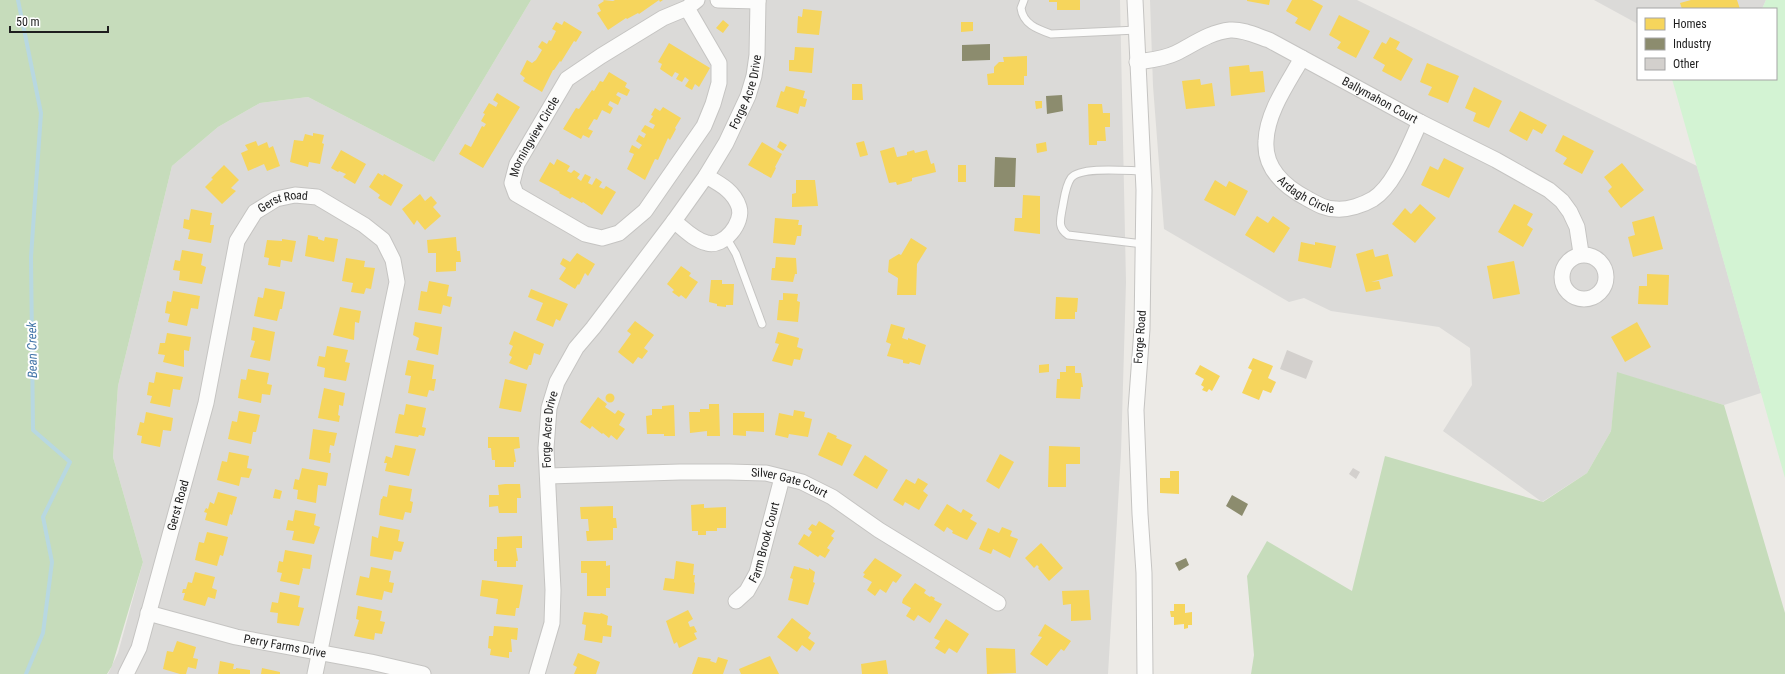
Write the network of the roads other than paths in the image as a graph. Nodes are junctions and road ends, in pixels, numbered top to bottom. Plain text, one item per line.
1 (718, 0) edge
2 (758, 0) edge
3 (1024, 0) edge
4 (1135, 0) edge
5 (692, 4) edge
6 (1137, 30) junction
7 (1302, 58) junction
8 (1137, 62) junction
9 (1420, 122) junction
10 (1143, 171) junction
11 (706, 176) junction
12 (674, 221) junction
13 (726, 237) junction
14 (1143, 244) junction
15 (1581, 254) dead end
16 (762, 324) dead end
17 (548, 476) junction
18 (782, 478) junction
19 (736, 601) dead end
20 (998, 603) dead end
21 (148, 613) junction
22 (319, 653) junction
23 (126, 674) edge
24 (315, 674) edge
25 (423, 674) edge
26 (537, 674) edge
27 (1145, 674) edge

1 - 2 street
2 - 11 street, Forge Acre Drive
3 - 6 lane
4 - 6 street, Forge Road
5 - 5 street, Morningview Circle
6 - 8 street, Forge Road
7 - 8 street, Ballymahon Court
7 - 9 street, Ballymahon Court
7 - 9 street, Ardagh Circle
8 - 10 street, Forge Road
9 - 15 street, Ballymahon Court
10 - 14 street, Forge Road
10 - 14 lane
11 - 12 street, Forge Acre Drive
11 - 13 street
12 - 13 street
12 - 17 street, Forge Acre Drive
13 - 16 lane
14 - 27 street, Forge Road
17 - 18 street, Silver Gate Court
17 - 26 street, Forge Acre Drive
18 - 19 street, Farm Brook Court
18 - 20 street, Silver Gate Court
21 - 22 street, Perry Farms Drive
21 - 22 street, Gerst Road
21 - 23 street, Gerst Road
22 - 24 street, Gerst Road
22 - 25 street, Perry Farms Drive

